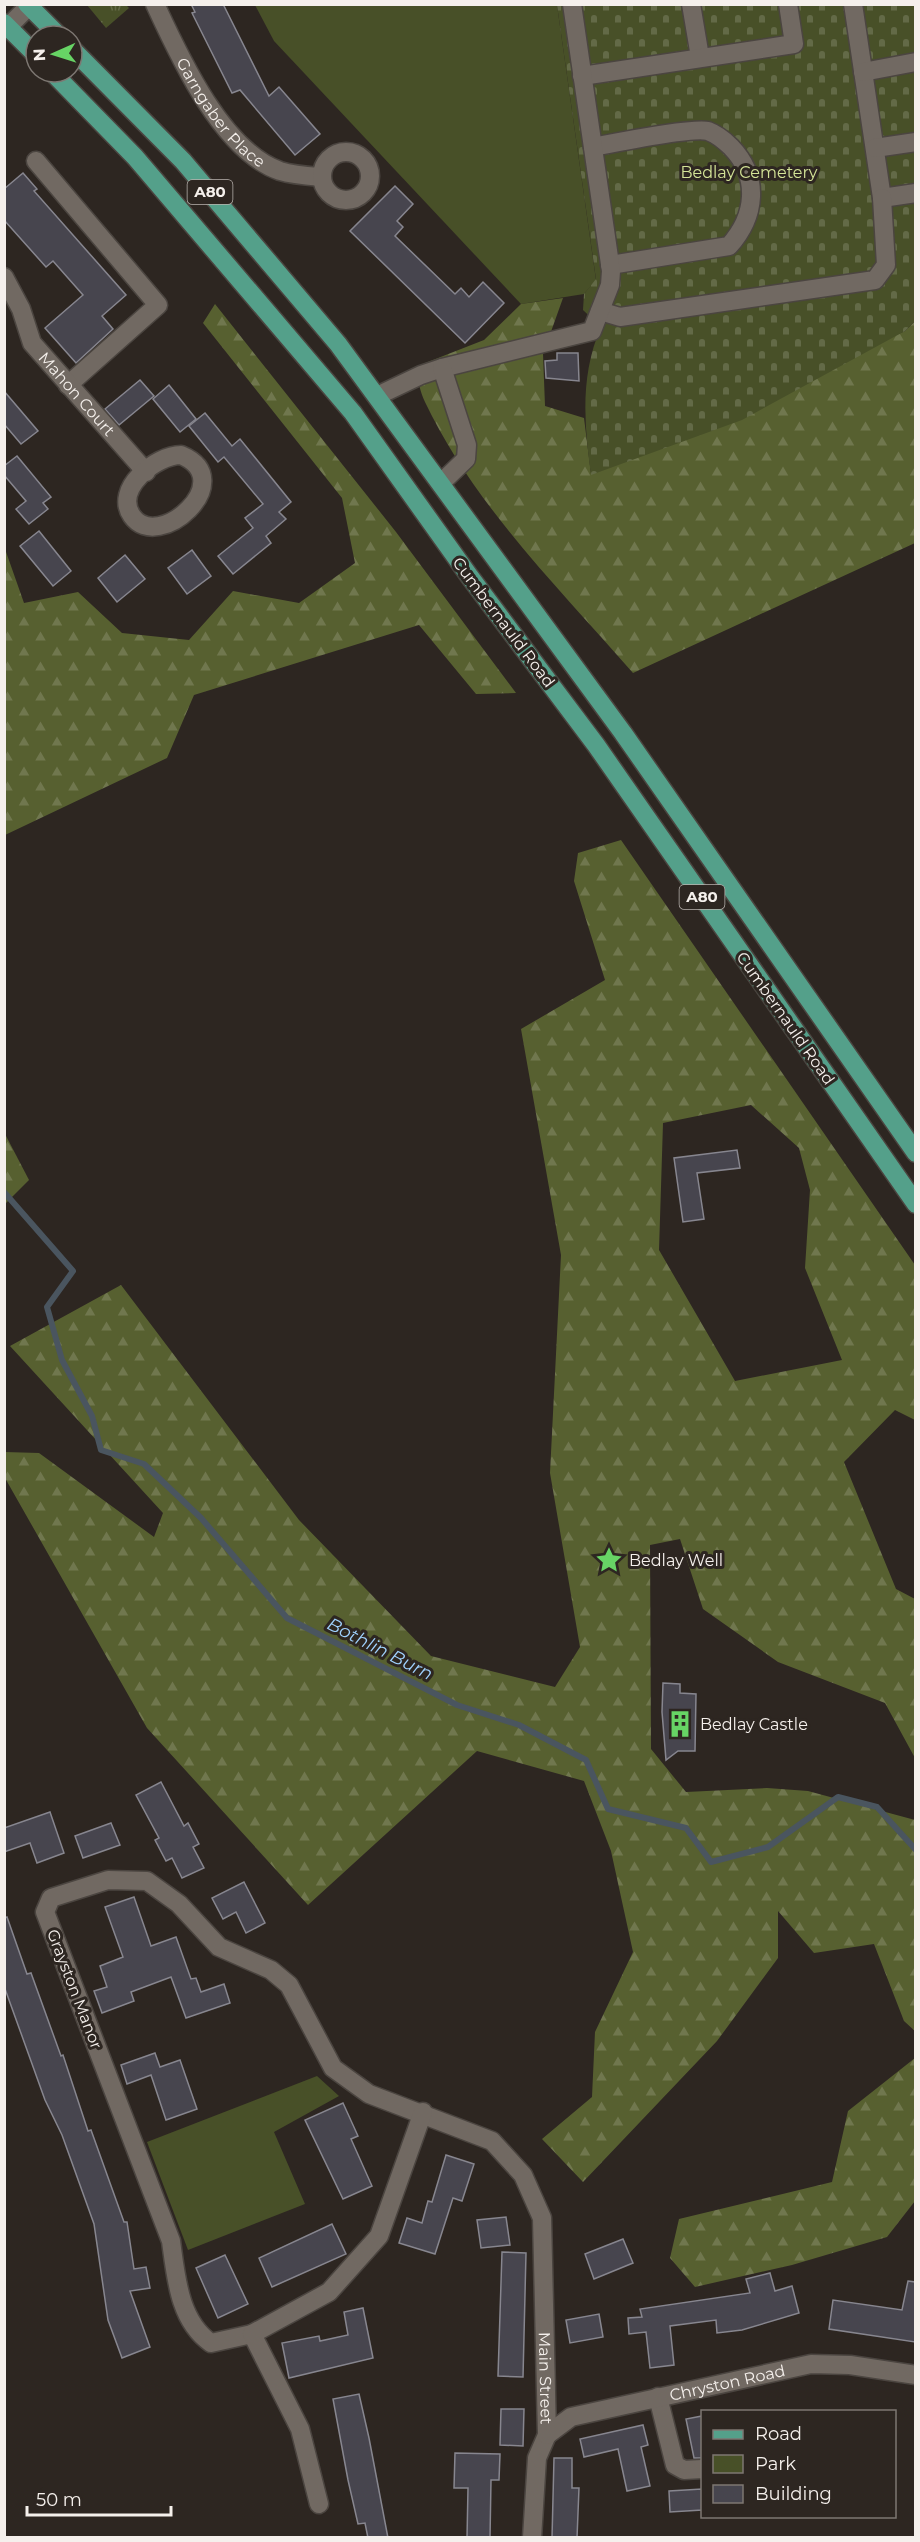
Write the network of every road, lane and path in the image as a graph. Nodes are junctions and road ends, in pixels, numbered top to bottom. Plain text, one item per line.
1 (154, 4) edge
2 (572, 4) edge
3 (692, 4) edge
4 (788, 4) edge
5 (853, 4) edge
6 (29, 5) edge
7 (47, 24) edge
8 (6, 25) edge
9 (24, 43) edge
10 (700, 57) junction
11 (84, 61) edge
12 (915, 63) edge
13 (863, 72) junction
14 (582, 76) junction
15 (64, 84) edge
16 (915, 142) edge
17 (593, 147) junction
18 (875, 148) junction
19 (36, 161) dead end
20 (321, 177) dead end
21 (915, 193) edge
22 (882, 198) junction
23 (610, 265) junction
24 (4, 277) edge
25 (600, 311) junction
26 (442, 368) junction
27 (68, 385) junction
28 (377, 396) junction
29 (146, 472) junction
30 (441, 483) junction
31 (915, 1153) edge
32 (915, 1204) edge
33 (423, 2112) junction
34 (542, 2218) joint
35 (252, 2334) junction
36 (915, 2375) edge
37 (658, 2397) junction
38 (547, 2435) junction
39 (701, 2469) edge
40 (319, 2504) dead end
41 (532, 2538) edge

1 - 20 street, Garngaber Place
2 - 14 street
3 - 10 street
4 - 10 street
5 - 13 street
6 - 7 main road
6 - 8 street
8 - 9 main road
10 - 14 street
11 - 28 main road, Cumbernauld Road / A80
12 - 13 street
13 - 18 street
14 - 17 street
15 - 32 main road, Cumbernauld Road / A80
16 - 18 street
17 - 23 street
17 - 23 street
18 - 22 street
19 - 27 street
21 - 22 street
22 - 25 street
23 - 25 street
24 - 27 street, Mahon Court
25 - 26 street
26 - 28 street
26 - 30 street
27 - 29 street, Mahon Court
28 - 30 main road, Cumbernauld Road / A80
29 - 29 street
30 - 31 main road, Cumbernauld Road / A80
33 - 34 street, Grayston Manor
33 - 35 street, Grayston Manor
33 - 35 street, Grayston Manor
34 - 38 street, Main Street
35 - 40 street
36 - 37 street, Chryston Road
37 - 38 street, Chryston Road
37 - 39 street
38 - 41 street, Main Street

